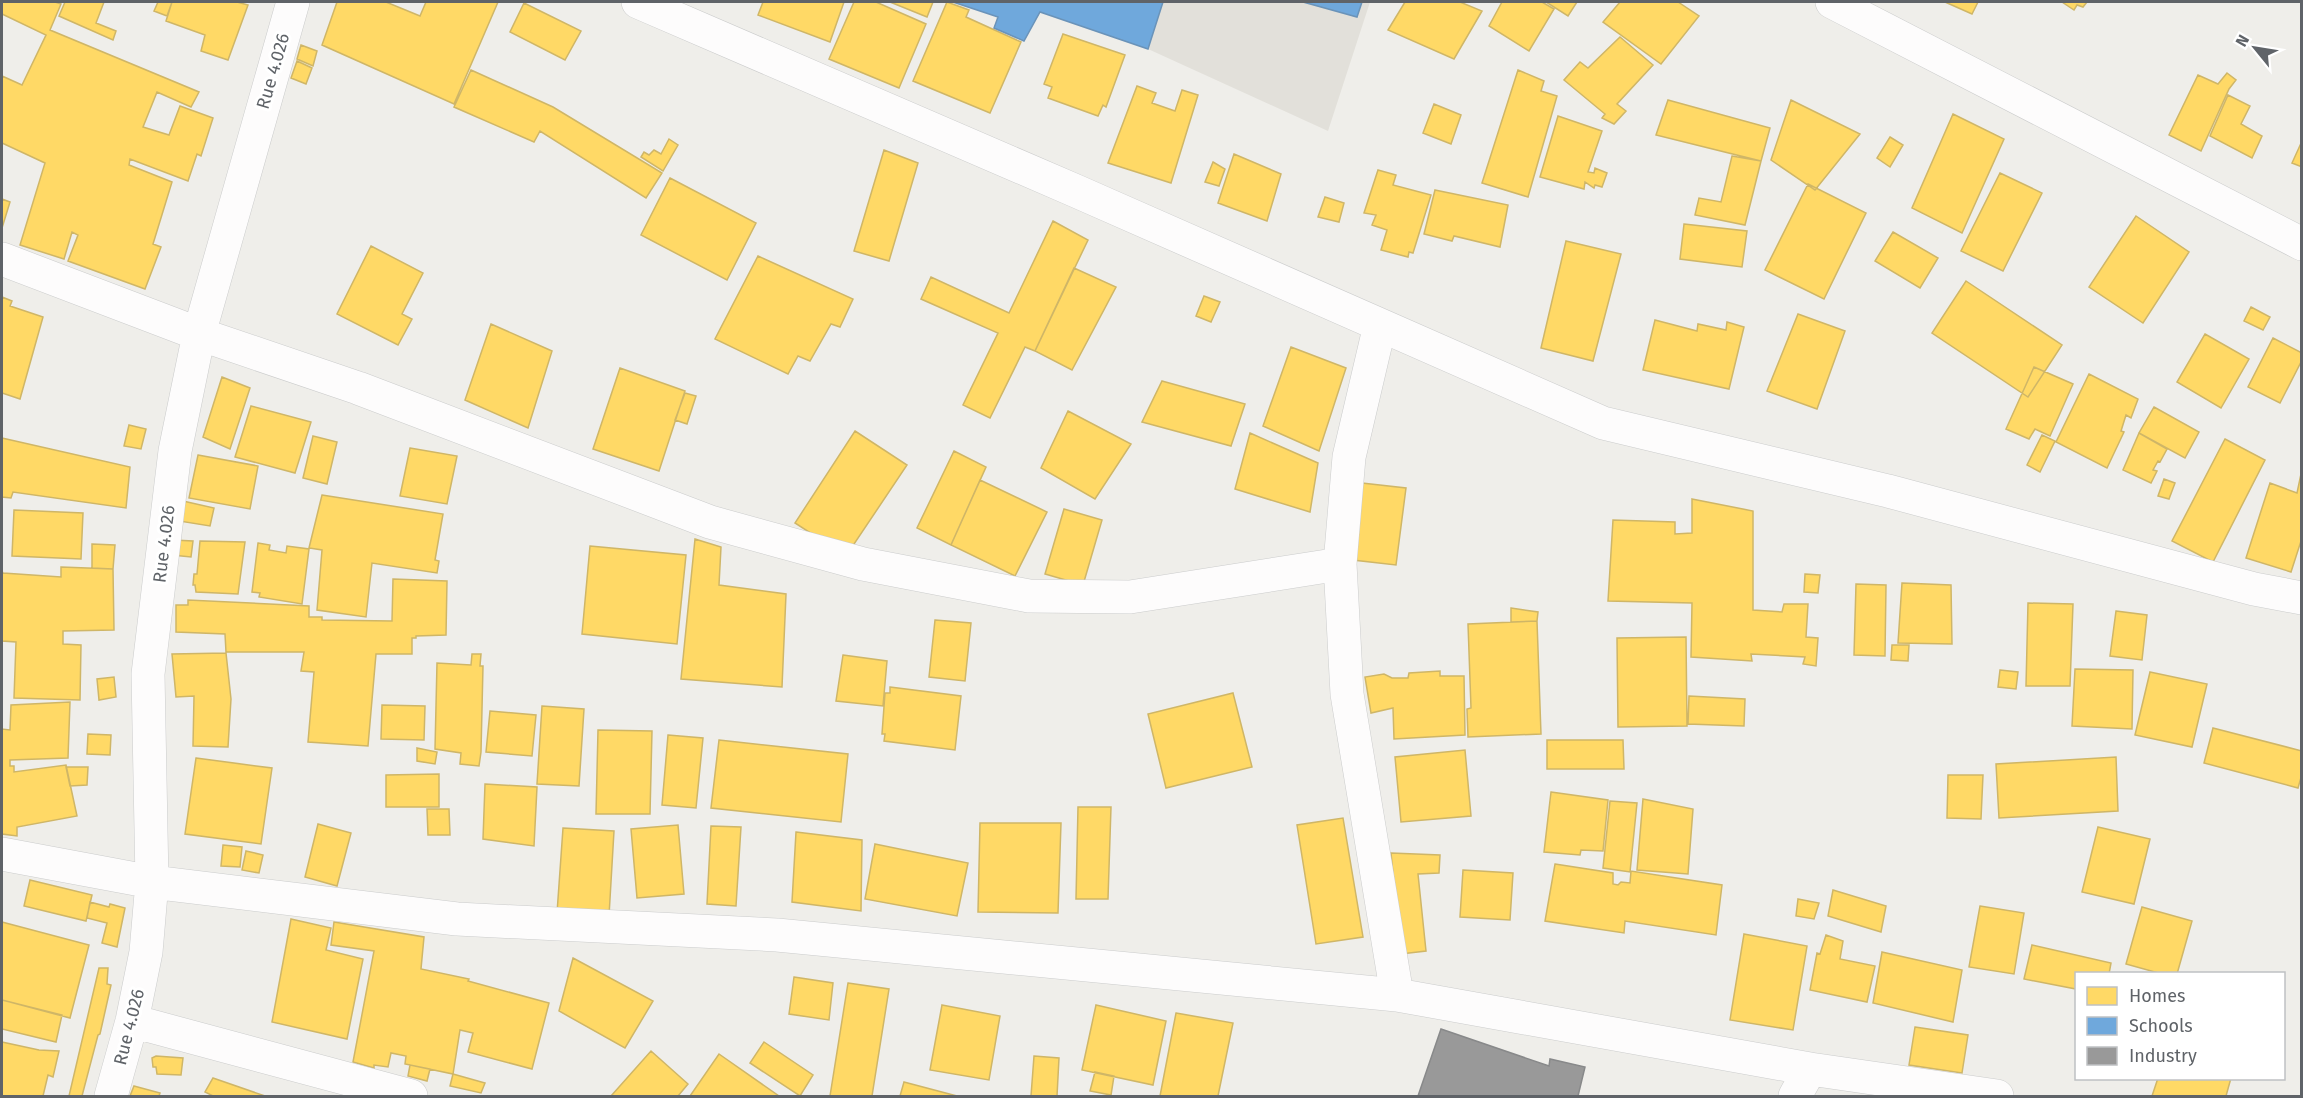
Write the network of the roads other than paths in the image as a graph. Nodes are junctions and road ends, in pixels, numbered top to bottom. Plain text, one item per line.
1 (293, 2) edge
2 (638, 2) edge
3 (1832, 2) edge
4 (2301, 244) edge
5 (2, 259) edge
6 (1380, 325) junction
7 (199, 334) junction
8 (1340, 564) junction
9 (2301, 598) edge
10 (2, 854) edge
11 (152, 882) junction
12 (1397, 995) junction
13 (132, 1021) junction
14 (1803, 1083) edge
15 (111, 1096) edge
16 (411, 1096) edge
17 (1997, 1096) edge

1 - 7 street, Rue 4.026
2 - 6 street
3 - 4 street
5 - 7 street
6 - 8 street
6 - 9 street
7 - 8 street
7 - 11 street, Rue 4.026
8 - 12 street
10 - 11 street
11 - 12 street
11 - 13 street, Rue 4.026
12 - 14 street
13 - 15 street, Rue 4.026
13 - 16 street
14 - 17 street

